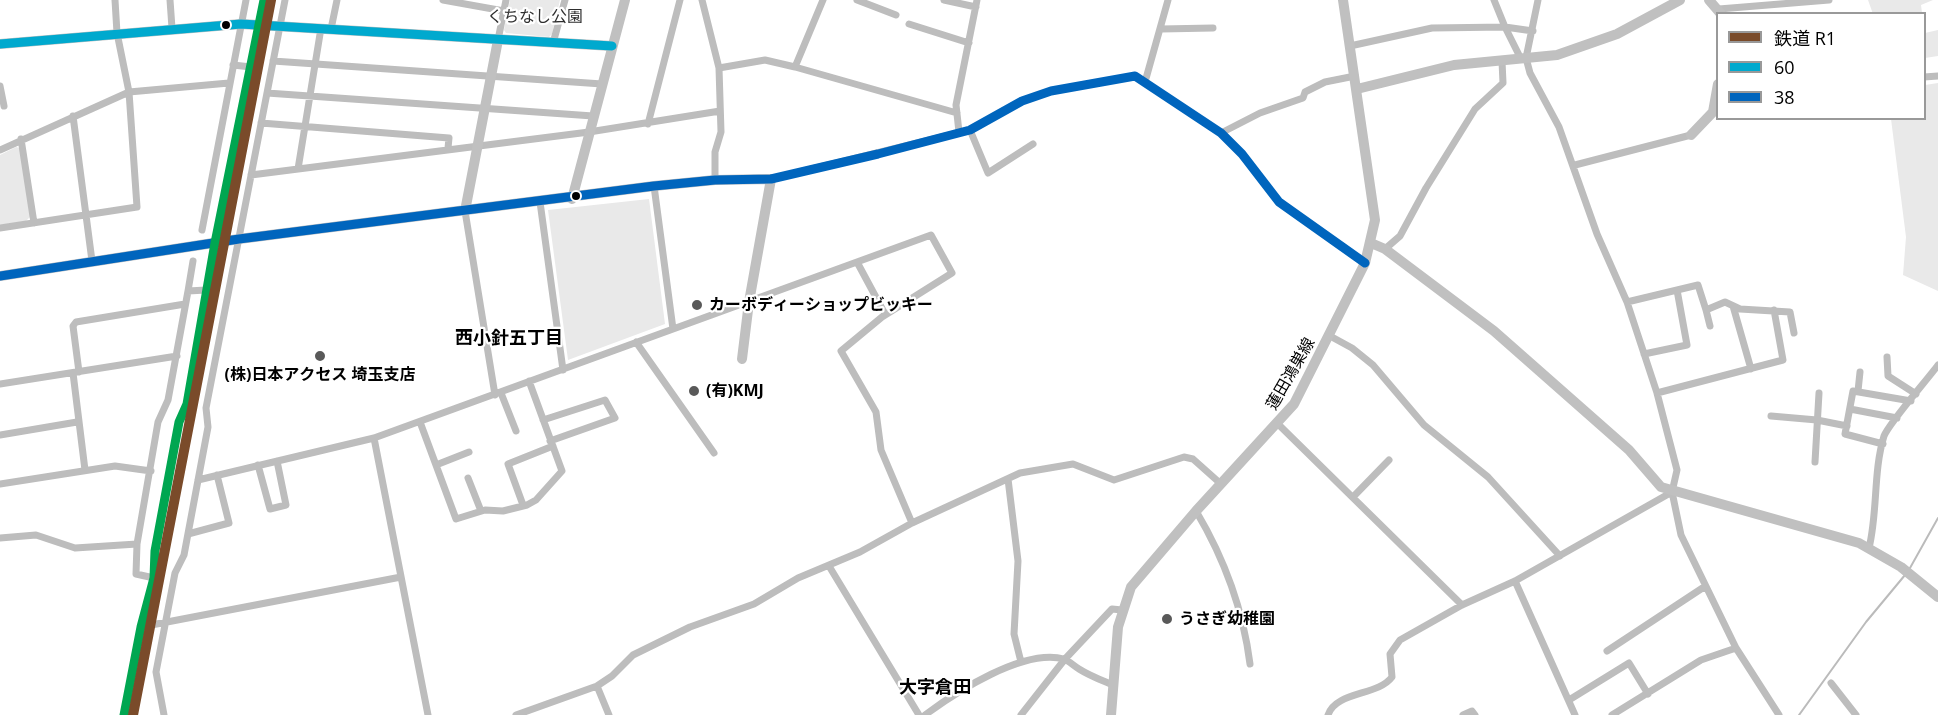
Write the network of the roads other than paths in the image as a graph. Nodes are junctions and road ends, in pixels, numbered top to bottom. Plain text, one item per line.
1 (115, 0) edge
2 (170, 0) edge
3 (246, 0) edge
4 (264, 0) edge
5 (285, 0) edge
6 (337, 0) edge
7 (442, 0) edge
8 (506, 0) edge
9 (565, 0) edge
10 (626, 0) edge
11 (680, 0) edge
12 (702, 0) edge
13 (823, 0) edge
14 (857, 0) edge
15 (944, 0) edge
16 (1168, 0) edge
17 (1343, 0) edge
18 (1494, 0) edge
19 (1538, 0) edge
20 (1680, 0) edge
21 (1709, 0) edge
22 (1829, 0) edge
23 (976, 3) edge
24 (504, 11) junction
25 (1720, 11) edge
26 (896, 15) dead end
27 (241, 24) junction
28 (909, 24) dead end
29 (260, 25) junction
30 (280, 26) junction
31 (1504, 27) junction
32 (172, 28) junction
33 (326, 28) junction
34 (1213, 28) dead end
35 (1161, 29) junction
36 (1533, 31) junction
37 (117, 33) junction
38 (498, 40) junction
39 (553, 43) junction
40 (969, 43) junction
41 (0, 44) edge
42 (612, 46) junction
43 (1350, 46) junction
44 (1524, 59) junction
45 (273, 61) junction
46 (1503, 61) junction
47 (315, 64) junction
48 (233, 65) junction
49 (251, 67) junction
50 (795, 67) junction
51 (719, 68) junction
52 (1355, 76) junction
53 (490, 77) junction
54 (1145, 82) junction
55 (230, 83) junction
56 (602, 84) junction
57 (0, 86) edge
58 (1357, 88) junction
59 (129, 92) junction
60 (267, 93) junction
61 (1716, 95) edge
62 (310, 96) junction
63 (4, 106) dead end
64 (484, 108) junction
65 (720, 111) junction
66 (957, 113) junction
67 (73, 116) junction
68 (593, 116) junction
69 (261, 123) junction
70 (648, 124) junction
71 (304, 128) junction
72 (970, 130) junction
73 (589, 132) junction
74 (960, 132) junction
75 (1221, 133) junction
76 (1691, 135) joint
77 (21, 139) junction
78 (477, 144) junction
79 (1033, 144) dead end
80 (448, 148) junction
81 (0, 150) edge
82 (1575, 165) junction
83 (298, 169) junction
84 (251, 175) junction
85 (771, 179) junction
86 (715, 180) junction
87 (654, 186) junction
88 (572, 198) junction
89 (540, 202) junction
90 (465, 211) junction
91 (86, 215) junction
92 (34, 223) junction
93 (0, 228) edge
94 (202, 230) dead end
95 (239, 238) junction
96 (215, 243) junction
97 (1371, 243) junction
98 (1385, 249) junction
99 (92, 261) junction
100 (193, 261) dead end
101 (857, 262) junction
102 (1365, 262) junction
103 (0, 276) edge
104 (206, 290) junction
105 (1677, 290) junction
106 (188, 291) junction
107 (749, 302) junction
108 (1627, 302) junction
109 (185, 304) junction
110 (1734, 306) junction
111 (1706, 310) junction
112 (1774, 310) junction
113 (885, 314) junction
114 (1710, 326) dead end
115 (673, 329) junction
116 (1794, 333) dead end
117 (1329, 336) junction
118 (636, 342) junction
119 (1644, 354) junction
120 (177, 356) junction
121 (1887, 357) dead end
122 (742, 359) dead end
123 (1938, 365) edge
124 (1751, 369) junction
125 (563, 370) junction
126 (1860, 372) dead end
127 (76, 373) junction
128 (529, 381) junction
129 (0, 384) edge
130 (1858, 392) junction
131 (1657, 393) junction
132 (1819, 393) dead end
133 (498, 394) junction
134 (1914, 398) junction
135 (1850, 409) junction
136 (1771, 416) dead end
137 (1897, 418) junction
138 (543, 420) junction
139 (1816, 420) junction
140 (77, 422) junction
141 (420, 422) junction
142 (1278, 424) junction
143 (1847, 426) junction
144 (516, 431) dead end
145 (0, 435) edge
146 (374, 438) junction
147 (552, 443) junction
148 (1883, 444) junction
149 (469, 452) dead end
150 (714, 453) dead end
151 (1389, 460) dead end
152 (277, 461) junction
153 (1815, 462) dead end
154 (258, 465) junction
155 (436, 465) junction
156 (85, 470) junction
157 (151, 471) junction
158 (217, 475) junction
159 (468, 478) dead end
160 (1008, 479) junction
161 (198, 480) junction
162 (0, 484) edge
163 (1221, 484) junction
164 (1672, 492) junction
165 (1353, 497) junction
166 (523, 506) junction
167 (481, 511) junction
168 (1196, 511) junction
169 (912, 523) junction
170 (188, 534) junction
171 (0, 538) edge
172 (137, 544) junction
173 (1869, 548) junction
174 (1560, 556) junction
175 (829, 566) junction
176 (401, 577) junction
177 (154, 578) junction
178 (1515, 581) junction
179 (1704, 587) junction
180 (1938, 597) edge
181 (1462, 605) junction
182 (1122, 610) junction
183 (167, 622) junction
184 (141, 627) junction
185 (1736, 648) junction
186 (1607, 651) dead end
187 (1065, 659) junction
188 (1021, 662) junction
189 (1250, 664) dead end
190 (1831, 683) dead end
191 (1113, 685) junction
192 (597, 686) junction
193 (1648, 694) junction
194 (1569, 700) junction
195 (124, 715) edge
196 (164, 715) edge
197 (428, 715) edge
198 (516, 715) edge
199 (609, 715) edge
200 (919, 715) edge
201 (925, 715) edge
202 (1021, 715) edge
203 (1111, 715) edge
204 (1328, 715) edge
205 (1462, 715) edge
206 (1475, 715) edge
207 (1575, 715) edge
208 (1612, 715) edge
209 (1779, 715) edge
210 (1856, 715) edge

1 - 37 street
2 - 32 street
3 - 27 street
4 - 29 street
5 - 30 street
6 - 33 street
7 - 24 street
8 - 24 street
9 - 39 street
10 - 42 street
11 - 70 street
12 - 51 street
13 - 50 street
14 - 26 street
15 - 23 street
16 - 35 street
17 - 43 street, 蓮田鴻巣線
18 - 31 street
19 - 36 street
20 - 44 street
21 - 25 street
22 - 25 street
23 - 40 street
24 - 38 street
27 - 29 street
27 - 32 street
27 - 48 street
28 - 40 street
29 - 30 street
29 - 49 street
30 - 33 street
30 - 45 street
31 - 36 street
31 - 43 street
31 - 44 street
32 - 37 street
33 - 38 street
33 - 47 street
34 - 35 street
35 - 54 street
36 - 44 street
37 - 41 street
37 - 59 street
38 - 39 street
38 - 53 street
39 - 42 street
40 - 66 street
42 - 56 street
43 - 52 street, 蓮田鴻巣線
44 - 46 street
44 - 82 street
45 - 47 street
45 - 60 street
46 - 58 street
46 - 98 street
47 - 53 street
47 - 62 street
48 - 49 street
48 - 55 street
49 - 96 street
50 - 51 street
50 - 66 street
51 - 65 street
52 - 58 street, 蓮田鴻巣線
52 - 75 street
53 - 56 street
53 - 64 street
54 - 72 street
54 - 75 street
55 - 59 street
55 - 94 street
56 - 68 street
57 - 63 street
58 - 97 street, 蓮田鴻巣線
59 - 67 street
59 - 91 street
60 - 62 street
60 - 69 street
61 - 76 street
62 - 64 street
62 - 71 street
64 - 68 street
64 - 78 street
65 - 70 street
65 - 86 street
66 - 74 street
67 - 77 street
67 - 91 street
68 - 73 street
69 - 71 street
69 - 84 street
70 - 73 street
71 - 80 street
71 - 83 street
72 - 74 street
72 - 79 street
73 - 78 street
73 - 88 street
74 - 85 street
75 - 102 street
76 - 82 street
77 - 81 street
77 - 92 street
78 - 80 street
78 - 90 street
80 - 83 street
82 - 108 street
83 - 84 street
84 - 95 street
85 - 86 street
85 - 107 street
86 - 87 street
87 - 88 street
87 - 115 street
88 - 89 street
89 - 90 street
89 - 125 street
90 - 95 street
90 - 133 street
91 - 92 street
91 - 99 street
92 - 93 street
95 - 96 street
95 - 161 street
96 - 99 street
96 - 104 street
97 - 98 street
97 - 102 street, 蓮田鴻巣線
98 - 164 street
99 - 103 street
100 - 106 street
101 - 107 street
101 - 113 street
101 - 113 street
102 - 117 street, 蓮田鴻巣線
104 - 106 street
104 - 177 street
105 - 108 street
105 - 111 street
105 - 119 street
106 - 109 street
107 - 115 street
107 - 122 street
108 - 119 street
109 - 120 street
109 - 127 street
110 - 111 street
110 - 112 street
110 - 124 street
111 - 114 street
112 - 116 street
112 - 124 street
113 - 169 street
115 - 118 street
117 - 142 street, 蓮田鴻巣線
117 - 174 street
118 - 125 street
118 - 150 street
119 - 131 street
120 - 127 street
120 - 157 street
121 - 134 street
123 - 134 street
124 - 131 street
125 - 128 street
126 - 130 street
127 - 129 street
127 - 140 street
128 - 133 street
128 - 138 street
130 - 134 street
130 - 135 street
131 - 164 street
132 - 139 street
133 - 141 street
133 - 144 street
134 - 137 street
135 - 137 street
135 - 143 street
136 - 139 street
137 - 148 street
138 - 147 street
138 - 147 street
139 - 143 street
139 - 153 street
140 - 145 street
140 - 156 street
141 - 146 street
141 - 155 street
142 - 163 street, 蓮田鴻巣線
142 - 165 street
143 - 148 street
146 - 152 street
146 - 176 street
147 - 166 street
147 - 166 street
148 - 173 street
149 - 155 street
151 - 165 street
152 - 154 street
152 - 154 street
154 - 158 street
155 - 167 street
156 - 157 street
156 - 162 street
157 - 172 street
158 - 161 street
158 - 170 street
159 - 167 street
160 - 163 street
160 - 169 street
160 - 188 street
161 - 170 street
163 - 168 street, 蓮田鴻巣線
164 - 173 street
164 - 174 street
164 - 179 street
165 - 181 street
166 - 167 street
168 - 182 street, 蓮田鴻巣線
168 - 189 street
169 - 175 street
170 - 183 street
171 - 172 street
172 - 177 street
173 - 180 street
174 - 178 street
175 - 192 street
175 - 200 street
176 - 183 street
176 - 197 street
177 - 184 street
178 - 181 street
178 - 194 street
179 - 185 street
179 - 186 street
181 - 204 street
182 - 187 street
182 - 191 street, 蓮田鴻巣線
183 - 184 street
183 - 196 street
184 - 195 street
185 - 193 street
185 - 209 street
187 - 188 street
187 - 191 street
187 - 202 street
188 - 201 street
190 - 210 street
191 - 203 street, 蓮田鴻巣線
192 - 198 street
192 - 199 street
193 - 194 street
193 - 208 street
194 - 207 street
205 - 206 street

